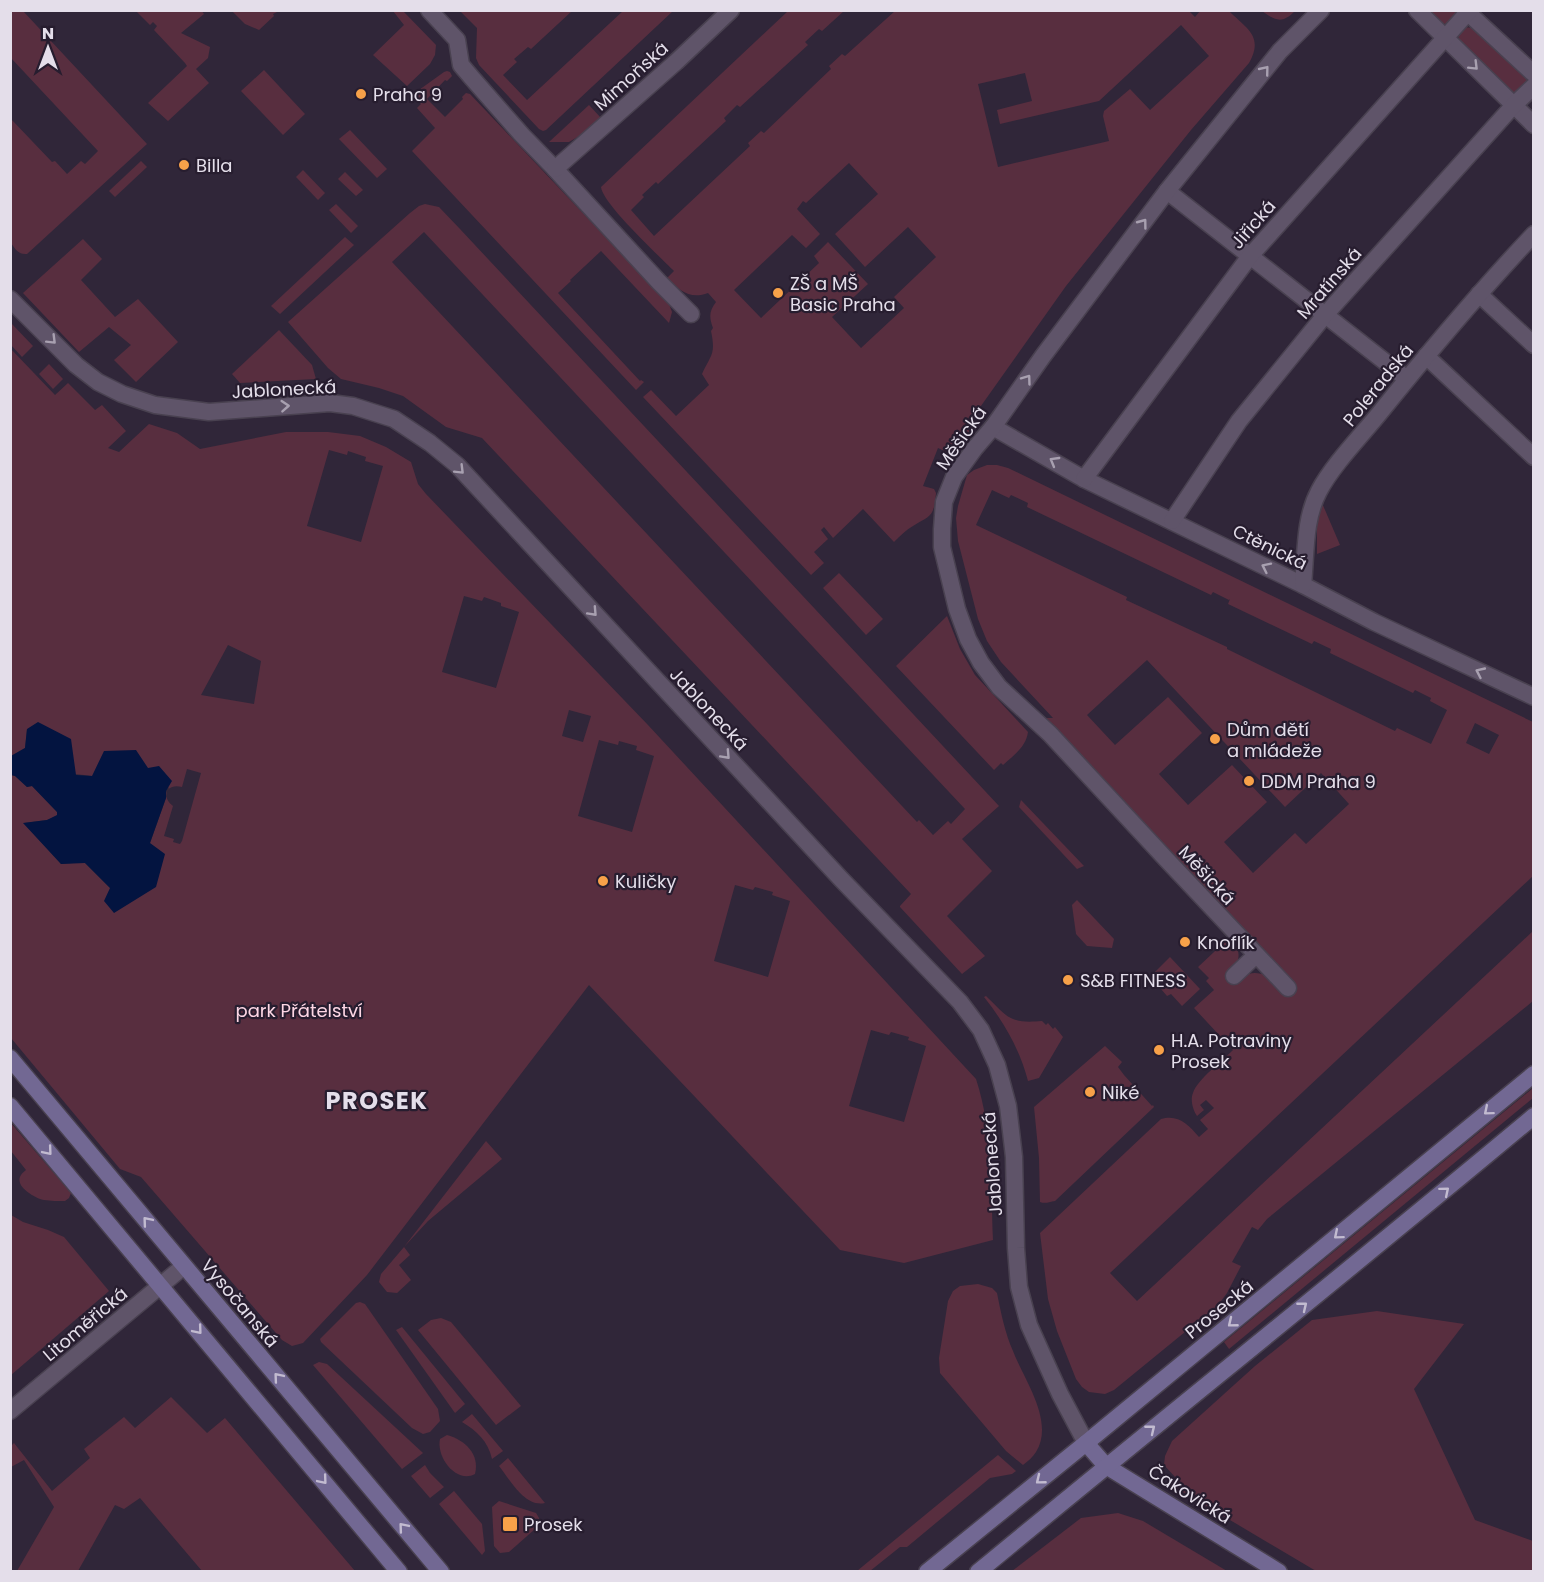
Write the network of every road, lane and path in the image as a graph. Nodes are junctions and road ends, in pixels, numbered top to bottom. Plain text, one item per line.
1 (429, 10) edge
2 (731, 10) edge
3 (1321, 10) edge
4 (1417, 10) edge
5 (1468, 11) edge
6 (1445, 38) junction
7 (1533, 74) edge
8 (1533, 86) edge
9 (1514, 106) junction
10 (1533, 125) edge
11 (555, 169) junction
12 (1167, 190) junction
13 (1531, 241) edge
14 (1250, 256) junction
15 (1479, 294) junction
16 (10, 299) edge
17 (691, 314) dead end
18 (1325, 315) junction
19 (1533, 345) edge
20 (1426, 356) junction
21 (1407, 379) junction
22 (993, 427) junction
23 (1533, 457) edge
24 (1084, 478) junction
25 (1172, 521) junction
26 (1303, 585) junction
27 (1533, 697) edge
28 (1256, 955) junction
29 (1234, 976) dead end
30 (1288, 988) dead end
31 (10, 1058) edge
32 (1533, 1074) edge
33 (10, 1106) edge
34 (1533, 1116) edge
35 (184, 1266) junction
36 (160, 1285) junction
37 (10, 1411) edge
38 (1086, 1443) junction
39 (1106, 1466) junction
40 (399, 1572) edge
41 (441, 1572) edge
42 (927, 1572) edge
43 (978, 1572) edge
44 (1279, 1572) edge

1 - 11 street
2 - 11 street, Mimoňská
12 -> 3 street, Měšická
4 - 6 street
5 - 6 street, Jiřická
5 - 7 street
6 -> 9 street
6 - 14 street, Jiřická
8 - 9 street, Mratínská
9 - 10 street
9 - 18 street, Mratínská
11 - 17 street
12 - 14 street
22 -> 12 street, Měšická
13 - 15 street, Poleradská
14 - 18 street
14 - 24 street, Jiřická
15 - 19 street
15 - 20 street, Poleradská
16 -> 38 street, Jablonecká
18 - 21 street
18 - 25 street, Mratínská
20 - 21 street, Poleradská
20 - 23 street
21 - 26 street, Poleradská
24 -> 22 street, Ctěnická
22 - 28 street, Měšická
24 - 25 street, Ctěnická
26 -> 25 street, Ctěnická
27 -> 26 street, Ctěnická
28 - 29 street
28 - 30 street, Měšická
35 -> 31 main road, Vysočanská
32 -> 38 main road, Prosecká
33 -> 36 main road
39 -> 34 main road
35 - 36 street, Litoměřická
41 -> 35 main road, Vysočanská
36 - 37 street, Litoměřická
36 -> 40 main road
38 - 39 main road, Čakovická
38 -> 42 main road, Prosecká
39 - 43 main road
39 - 44 main road, Čakovická

